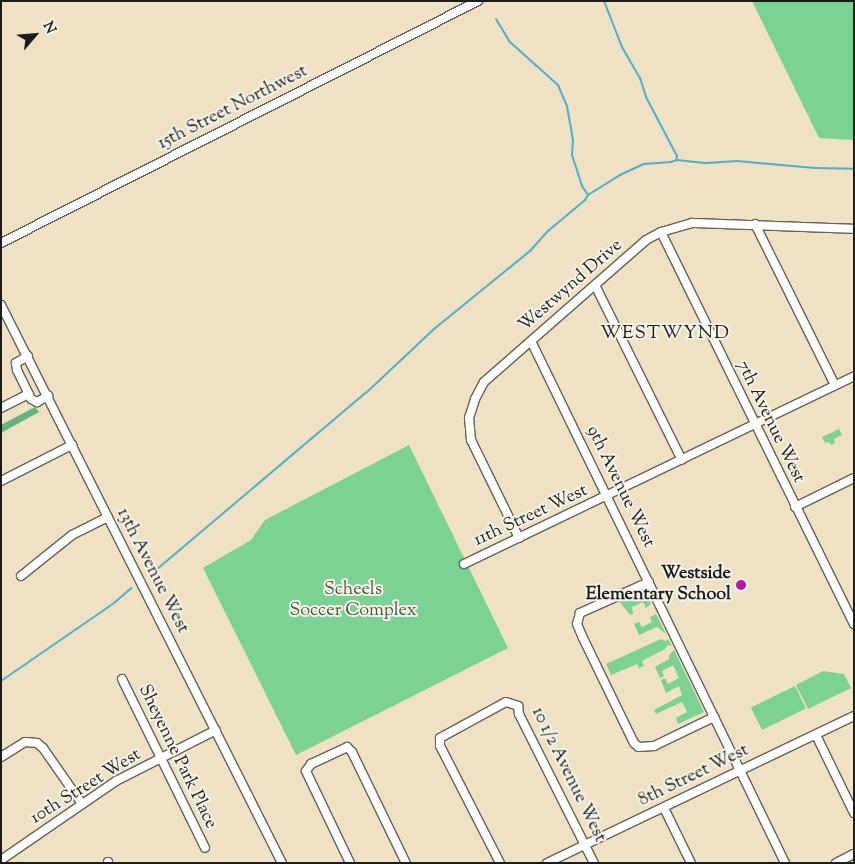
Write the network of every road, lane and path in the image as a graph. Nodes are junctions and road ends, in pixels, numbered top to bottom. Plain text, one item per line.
1 (478, 1) edge
2 (755, 224) junction
3 (854, 229) edge
4 (661, 232) junction
5 (1, 243) edge
6 (595, 285) junction
7 (1, 304) edge
8 (531, 341) junction
9 (28, 356) junction
10 (854, 376) edge
11 (835, 385) junction
12 (29, 394) junction
13 (48, 396) junction
14 (1, 408) edge
15 (755, 424) junction
16 (72, 445) junction
17 (682, 460) junction
18 (854, 478) edge
19 (1, 481) edge
20 (608, 496) junction
21 (795, 507) junction
22 (108, 517) junction
23 (519, 538) junction
24 (464, 564) dead end
25 (21, 576) dead end
26 (649, 582) junction
27 (854, 624) edge
28 (122, 679) dead end
29 (854, 716) edge
30 (714, 717) junction
31 (216, 730) junction
32 (816, 735) junction
33 (1, 757) edge
34 (160, 758) junction
35 (740, 771) junction
36 (82, 804) junction
37 (664, 808) junction
38 (854, 813) edge
39 (585, 845) junction
40 (205, 848) dead end
41 (854, 854) edge
42 (1, 860) edge
43 (281, 863) edge
44 (350, 863) edge
45 (406, 863) edge
46 (500, 863) edge
47 (547, 863) edge
48 (594, 863) edge
49 (691, 863) edge
50 (785, 863) edge
51 (836, 863) edge

1 - 5 street, 15th Street Northwest
2 - 3 street, Westwynd Drive
2 - 4 street, Westwynd Drive
2 - 11 street
4 - 6 street, Westwynd Drive
4 - 15 street, 7th Avenue West
6 - 8 street, Westwynd Drive
6 - 17 street
7 - 9 street, 13th Avenue West
8 - 20 street, 9th Avenue West
8 - 23 street, Westwynd Drive
9 - 12 street
9 - 13 street, 13th Avenue West
10 - 11 street, 11th Street West
11 - 15 street, 11th Street West
12 - 13 street
12 - 14 street
13 - 16 street, 13th Avenue West
15 - 17 street, 11th Street West
15 - 21 street, 7th Avenue West
16 - 19 street
16 - 22 street, 13th Avenue West
17 - 20 street, 11th Street West
18 - 21 street
20 - 23 street, 11th Street West
20 - 26 street, 9th Avenue West
21 - 27 street, 7th Avenue West
22 - 25 street
22 - 31 street, 13th Avenue West
23 - 24 street, 11th Street West
26 - 30 street, 9th Avenue West
26 - 30 street
28 - 34 street, Sheyenne Park Place
29 - 32 street, 8th Street West
30 - 35 street, 9th Avenue West
31 - 34 street, 10th Street West
31 - 43 street, 13th Avenue West
32 - 35 street, 8th Street West
32 - 38 street
33 - 36 street
34 - 36 street, 10th Street West
34 - 40 street, Sheyenne Park Place
35 - 37 street, 8th Street West
35 - 50 street, 9th Avenue West
36 - 42 street, 10th Street West
37 - 39 street, 8th Street West
37 - 49 street
39 - 46 street, 10 1/2 Avenue West
39 - 47 street, 8th Street West
39 - 48 street, 10 1/2 Avenue West
41 - 51 street
44 - 45 street

